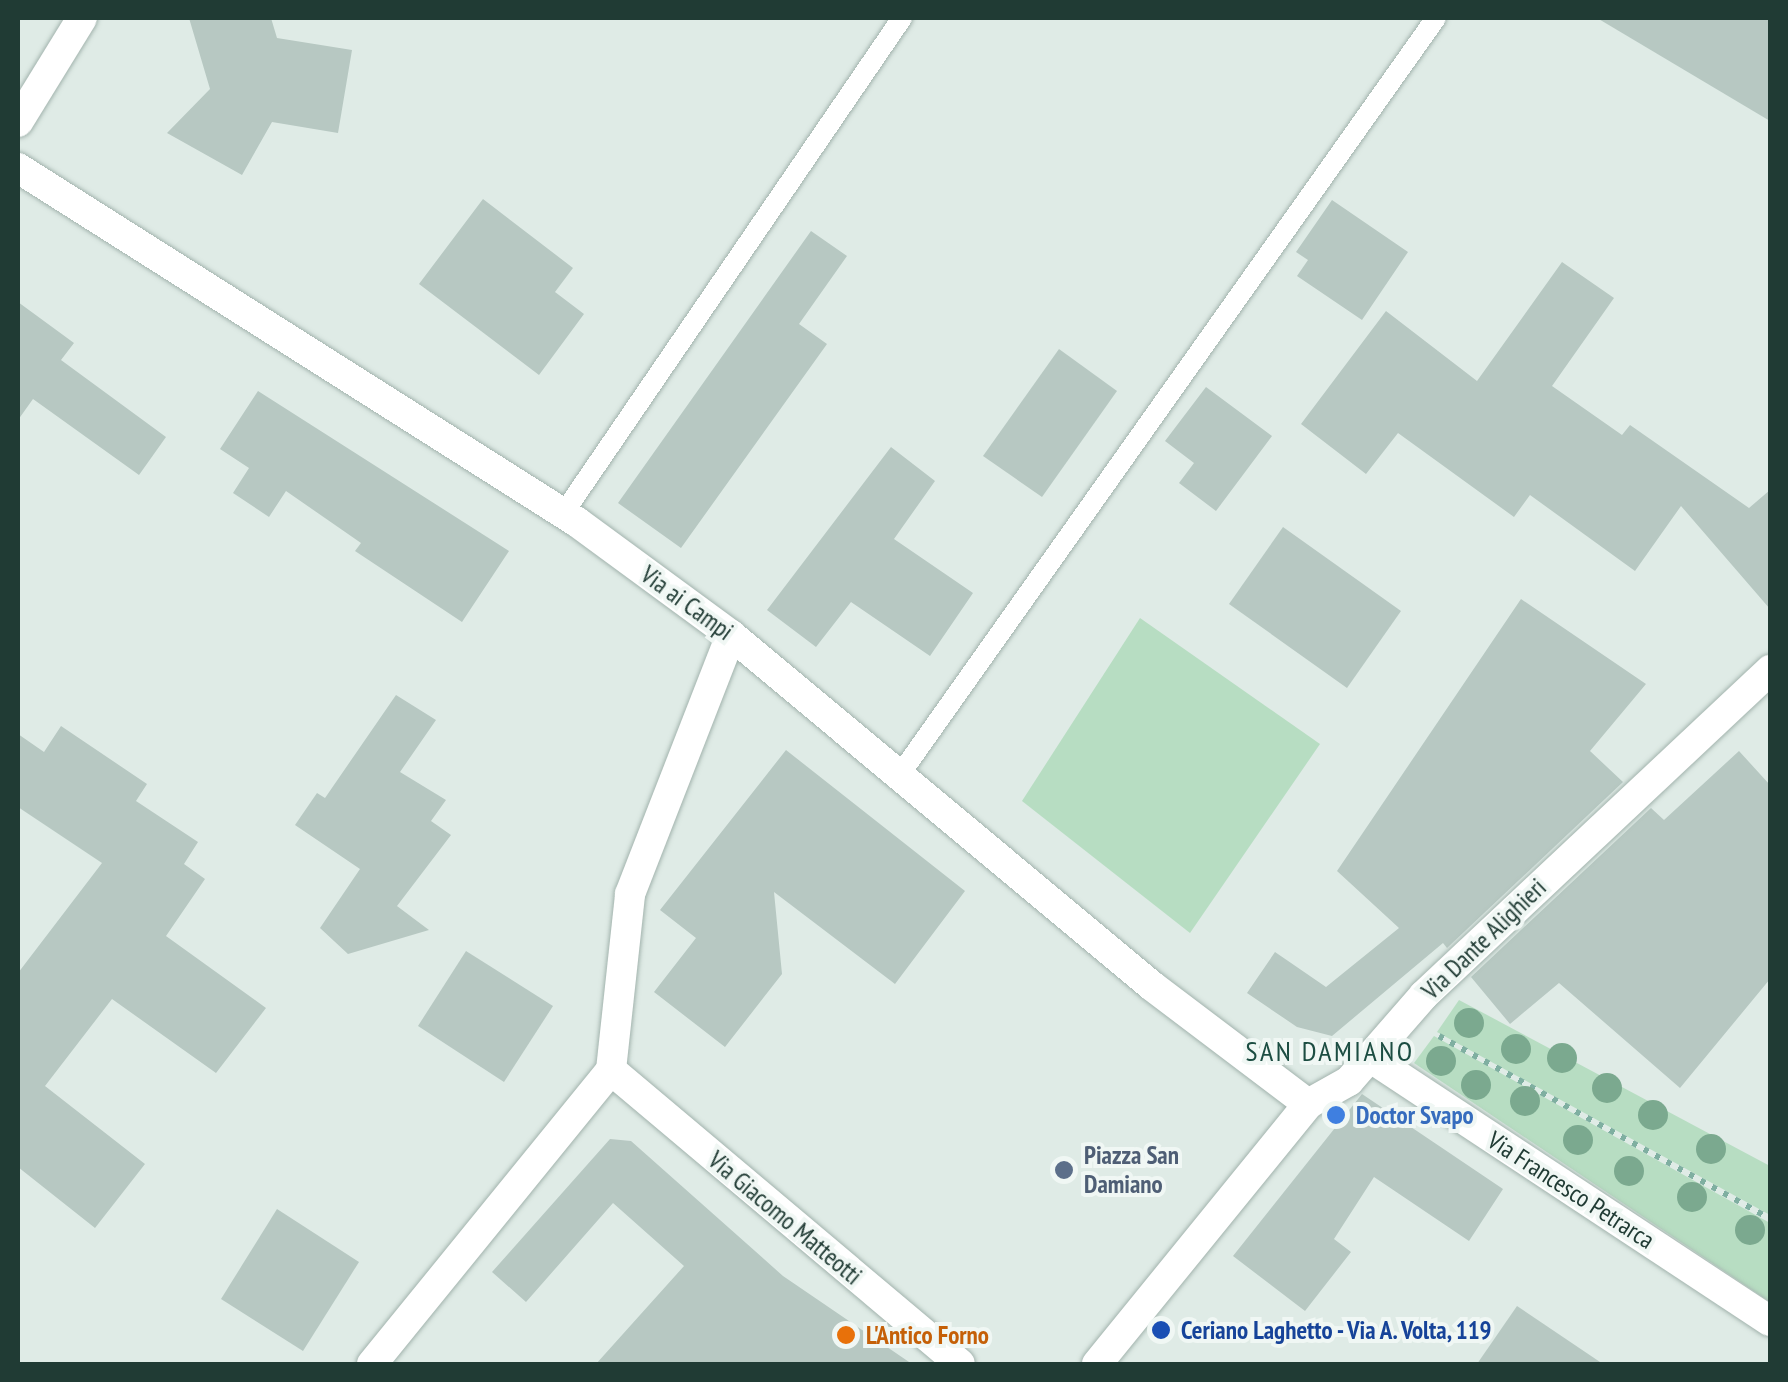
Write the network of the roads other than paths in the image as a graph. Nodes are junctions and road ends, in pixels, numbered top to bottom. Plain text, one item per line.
1 (82, 18) edge
2 (902, 18) edge
3 (1436, 18) edge
4 (18, 122) edge
5 (18, 168) edge
6 (563, 514) junction
7 (731, 635) junction
8 (1770, 670) edge
9 (901, 773) junction
10 (1371, 1058) junction
11 (611, 1070) junction
12 (1308, 1104) junction
13 (1770, 1321) edge
14 (372, 1364) edge
15 (960, 1364) edge
16 (1097, 1364) edge

1 - 4 street
2 - 6 lane
3 - 9 lane
5 - 6 street, Via ai Campi
6 - 7 street, Via ai Campi
7 - 9 street, Via ai Campi
7 - 11 street
8 - 10 street, Via Dante Alighieri
9 - 12 street, Via ai Campi
10 - 12 street, Via Dante Alighieri
10 - 13 street, Via Francesco Petrarca
11 - 14 street
11 - 15 street, Via Giacomo Matteotti
12 - 16 street, Via Dante Alighieri

